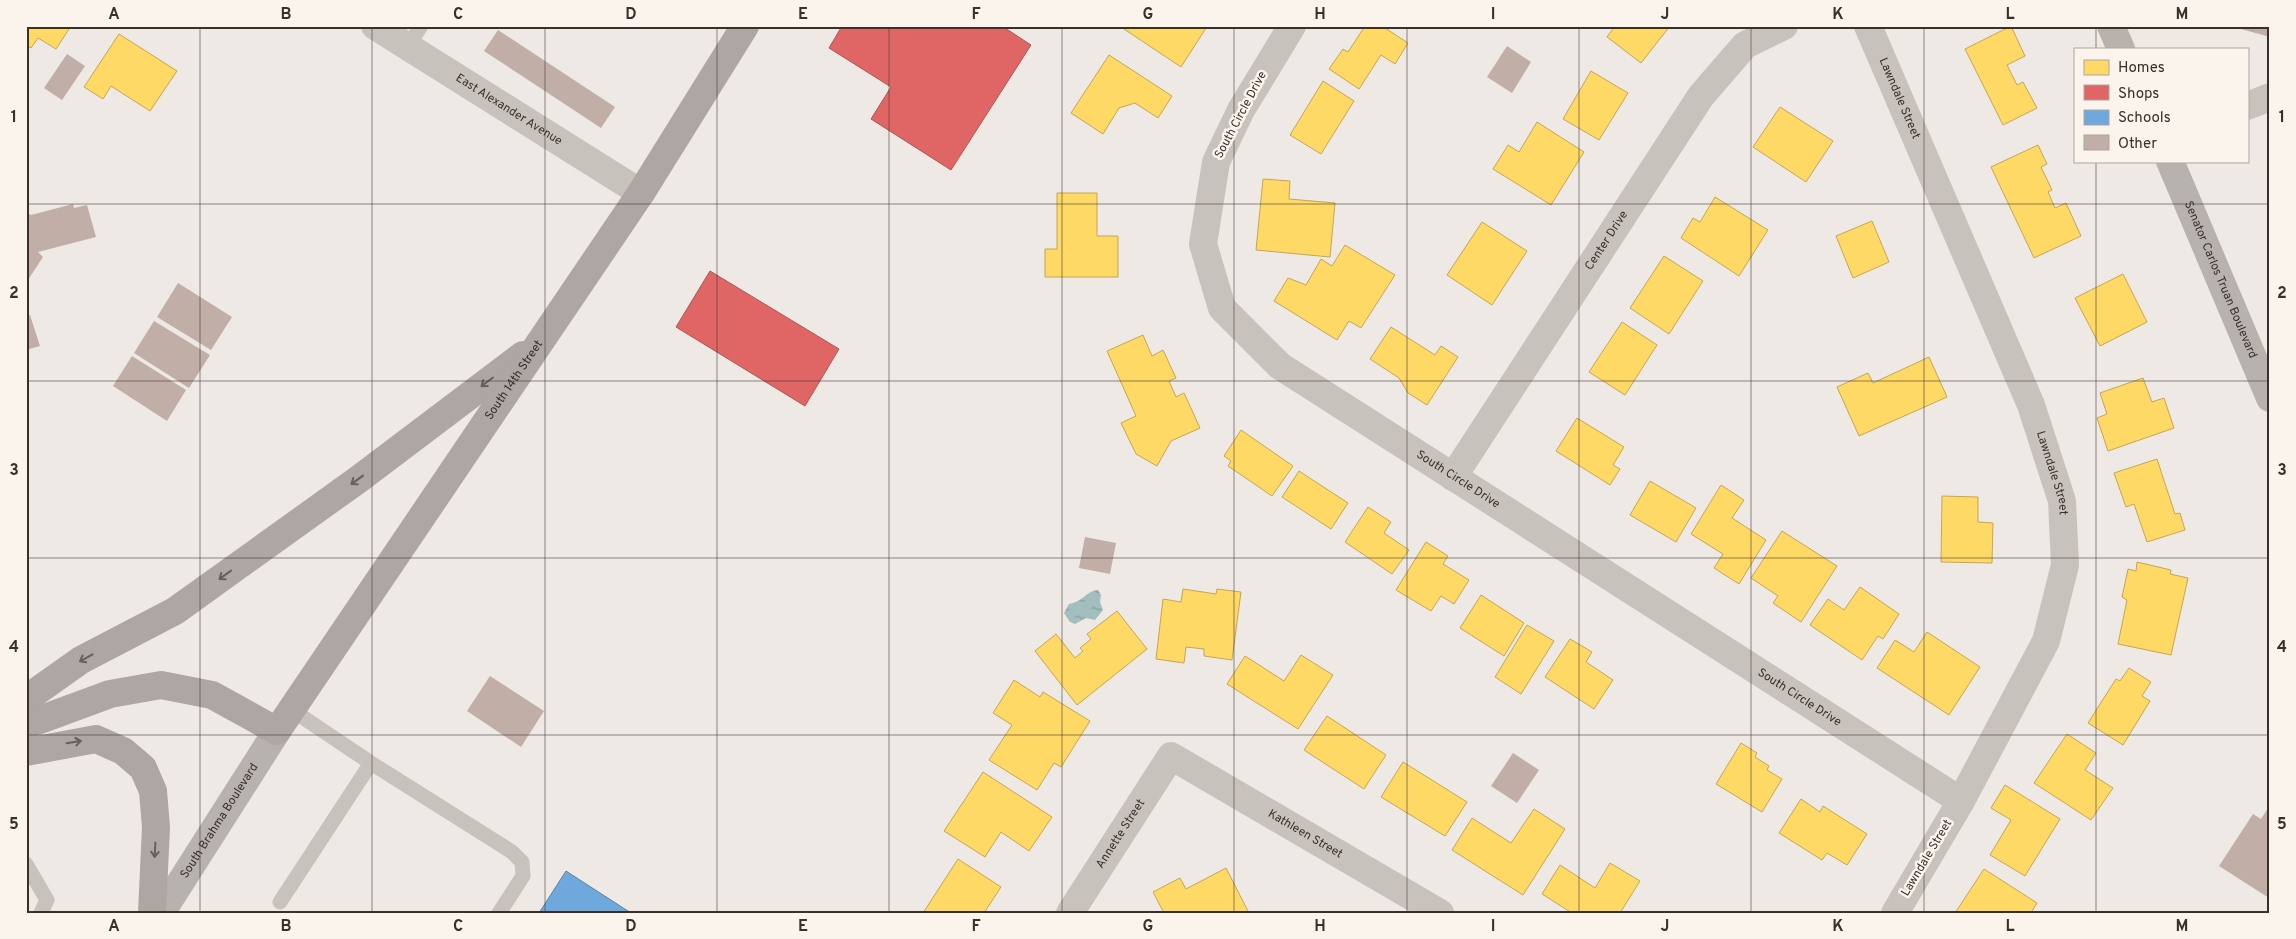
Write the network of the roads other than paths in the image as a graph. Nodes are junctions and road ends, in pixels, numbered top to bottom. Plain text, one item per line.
1 (375, 26) edge
2 (745, 26) edge
3 (1292, 26) edge
4 (1784, 26) edge
5 (1868, 26) edge
6 (2111, 26) edge
7 (414, 36) edge
8 (2121, 48) edge
9 (2270, 97) edge
10 (2248, 106) edge
11 (2170, 162) edge
12 (641, 193) junction
13 (540, 342) junction
14 (2270, 398) edge
15 (1453, 477) junction
16 (26, 699) edge
17 (285, 720) junction
18 (26, 725) edge
19 (26, 752) edge
20 (1171, 756) joint
21 (371, 763) junction
22 (1961, 801) junction
23 (26, 864) edge
24 (280, 902) dead end
25 (42, 913) edge
26 (152, 913) edge
27 (161, 913) edge
28 (499, 913) edge
29 (1070, 913) edge
30 (1440, 913) edge
31 (1894, 913) edge

1 - 7 street, East Alexander Avenue
2 - 12 main road, South 14th Street
3 - 15 street, South Circle Drive
4 - 15 street, Center Drive
5 - 22 street, Lawndale Street
6 - 8 main road
7 - 12 street, East Alexander Avenue
9 - 10 street
11 - 14 main road, Senator Carlos Truan Boulevard
12 - 13 main road, South 14th Street
13 -> 16 main road
13 - 17 main road, South 14th Street
15 - 22 street, South Circle Drive
17 - 18 main road
17 - 21 lane
17 - 27 main road, South Brahma Boulevard
19 -> 26 main road
20 - 29 street, Annette Street
20 - 30 street, Kathleen Street
21 - 24 lane
21 - 28 lane
22 - 31 street, Lawndale Street
23 - 25 lane

